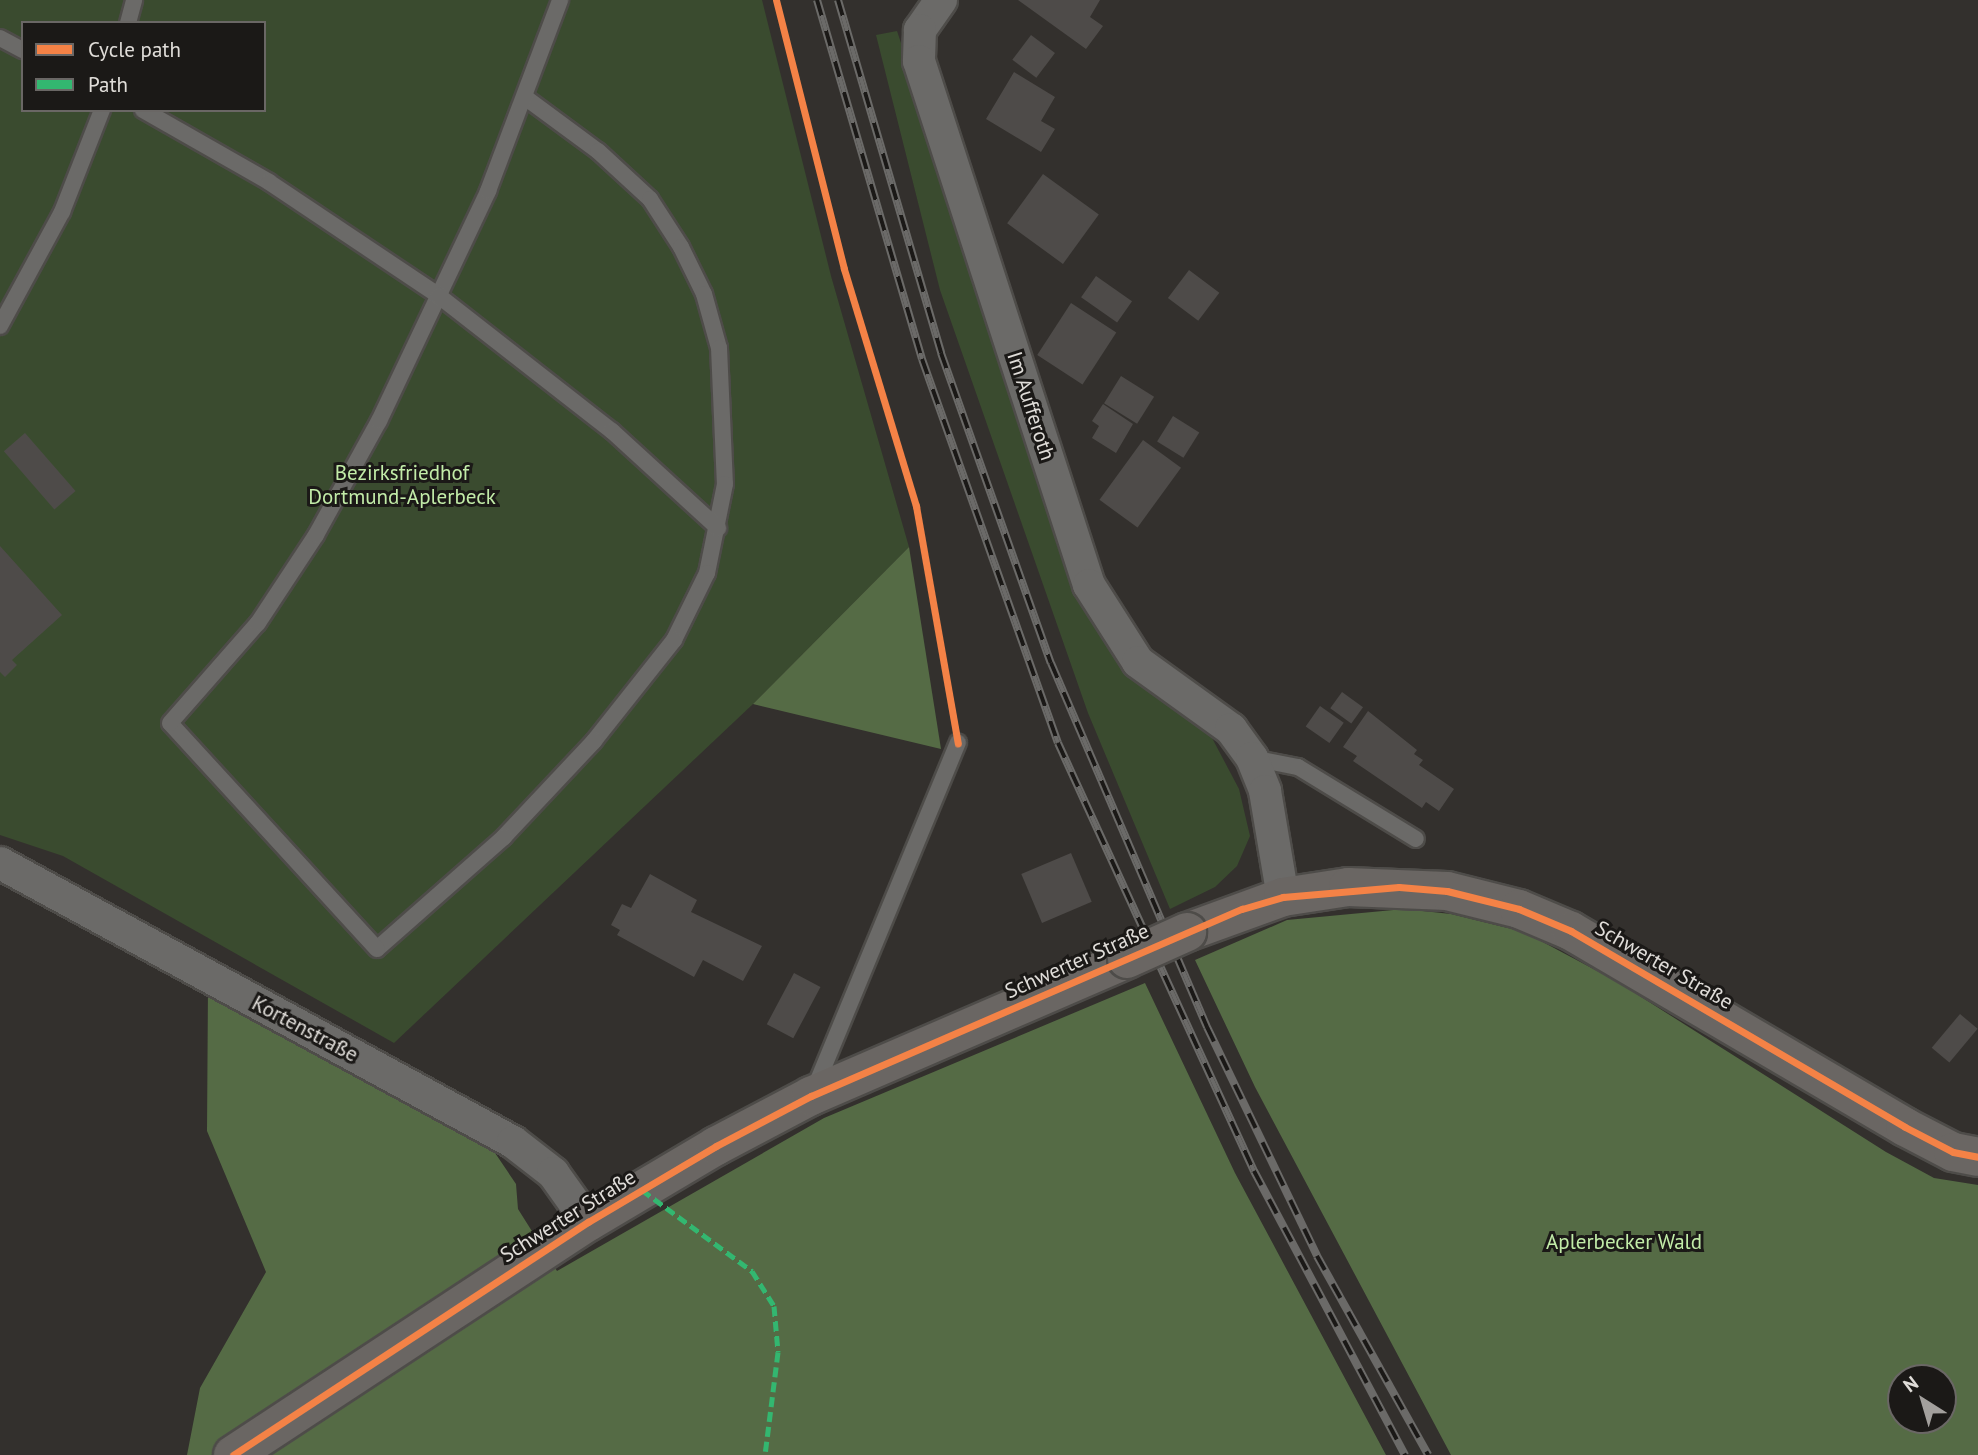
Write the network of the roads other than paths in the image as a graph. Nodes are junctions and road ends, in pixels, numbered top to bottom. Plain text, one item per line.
1 (134, 0) edge
2 (560, 0) edge
3 (941, 0) edge
4 (129, 21) edge
5 (0, 38) edge
6 (21, 49) edge
7 (526, 99) junction
8 (101, 112) edge
9 (146, 112) edge
10 (439, 296) junction
11 (0, 326) edge
12 (718, 528) junction
13 (958, 743) dead end
14 (1252, 758) junction
15 (1416, 839) dead end
16 (0, 863) edge
17 (1283, 897) junction
18 (811, 1096) junction
19 (1978, 1157) edge
20 (588, 1222) junction
21 (233, 1455) edge

1 - 4 lane
2 - 7 lane
3 - 14 street, Im Aufferoth
5 - 6 lane
7 - 10 lane
7 - 12 lane
8 - 11 lane
9 - 10 lane
10 - 12 lane
10 - 12 lane
13 - 18 lane
14 - 15 lane
14 - 17 street, Im Aufferoth
16 - 20 street, Kortenstraße
17 - 18 street, Schwerter Straße, bridge
17 - 19 street, Schwerter Straße
18 - 20 street, Schwerter Straße
20 - 21 street, Schwerter Straße

